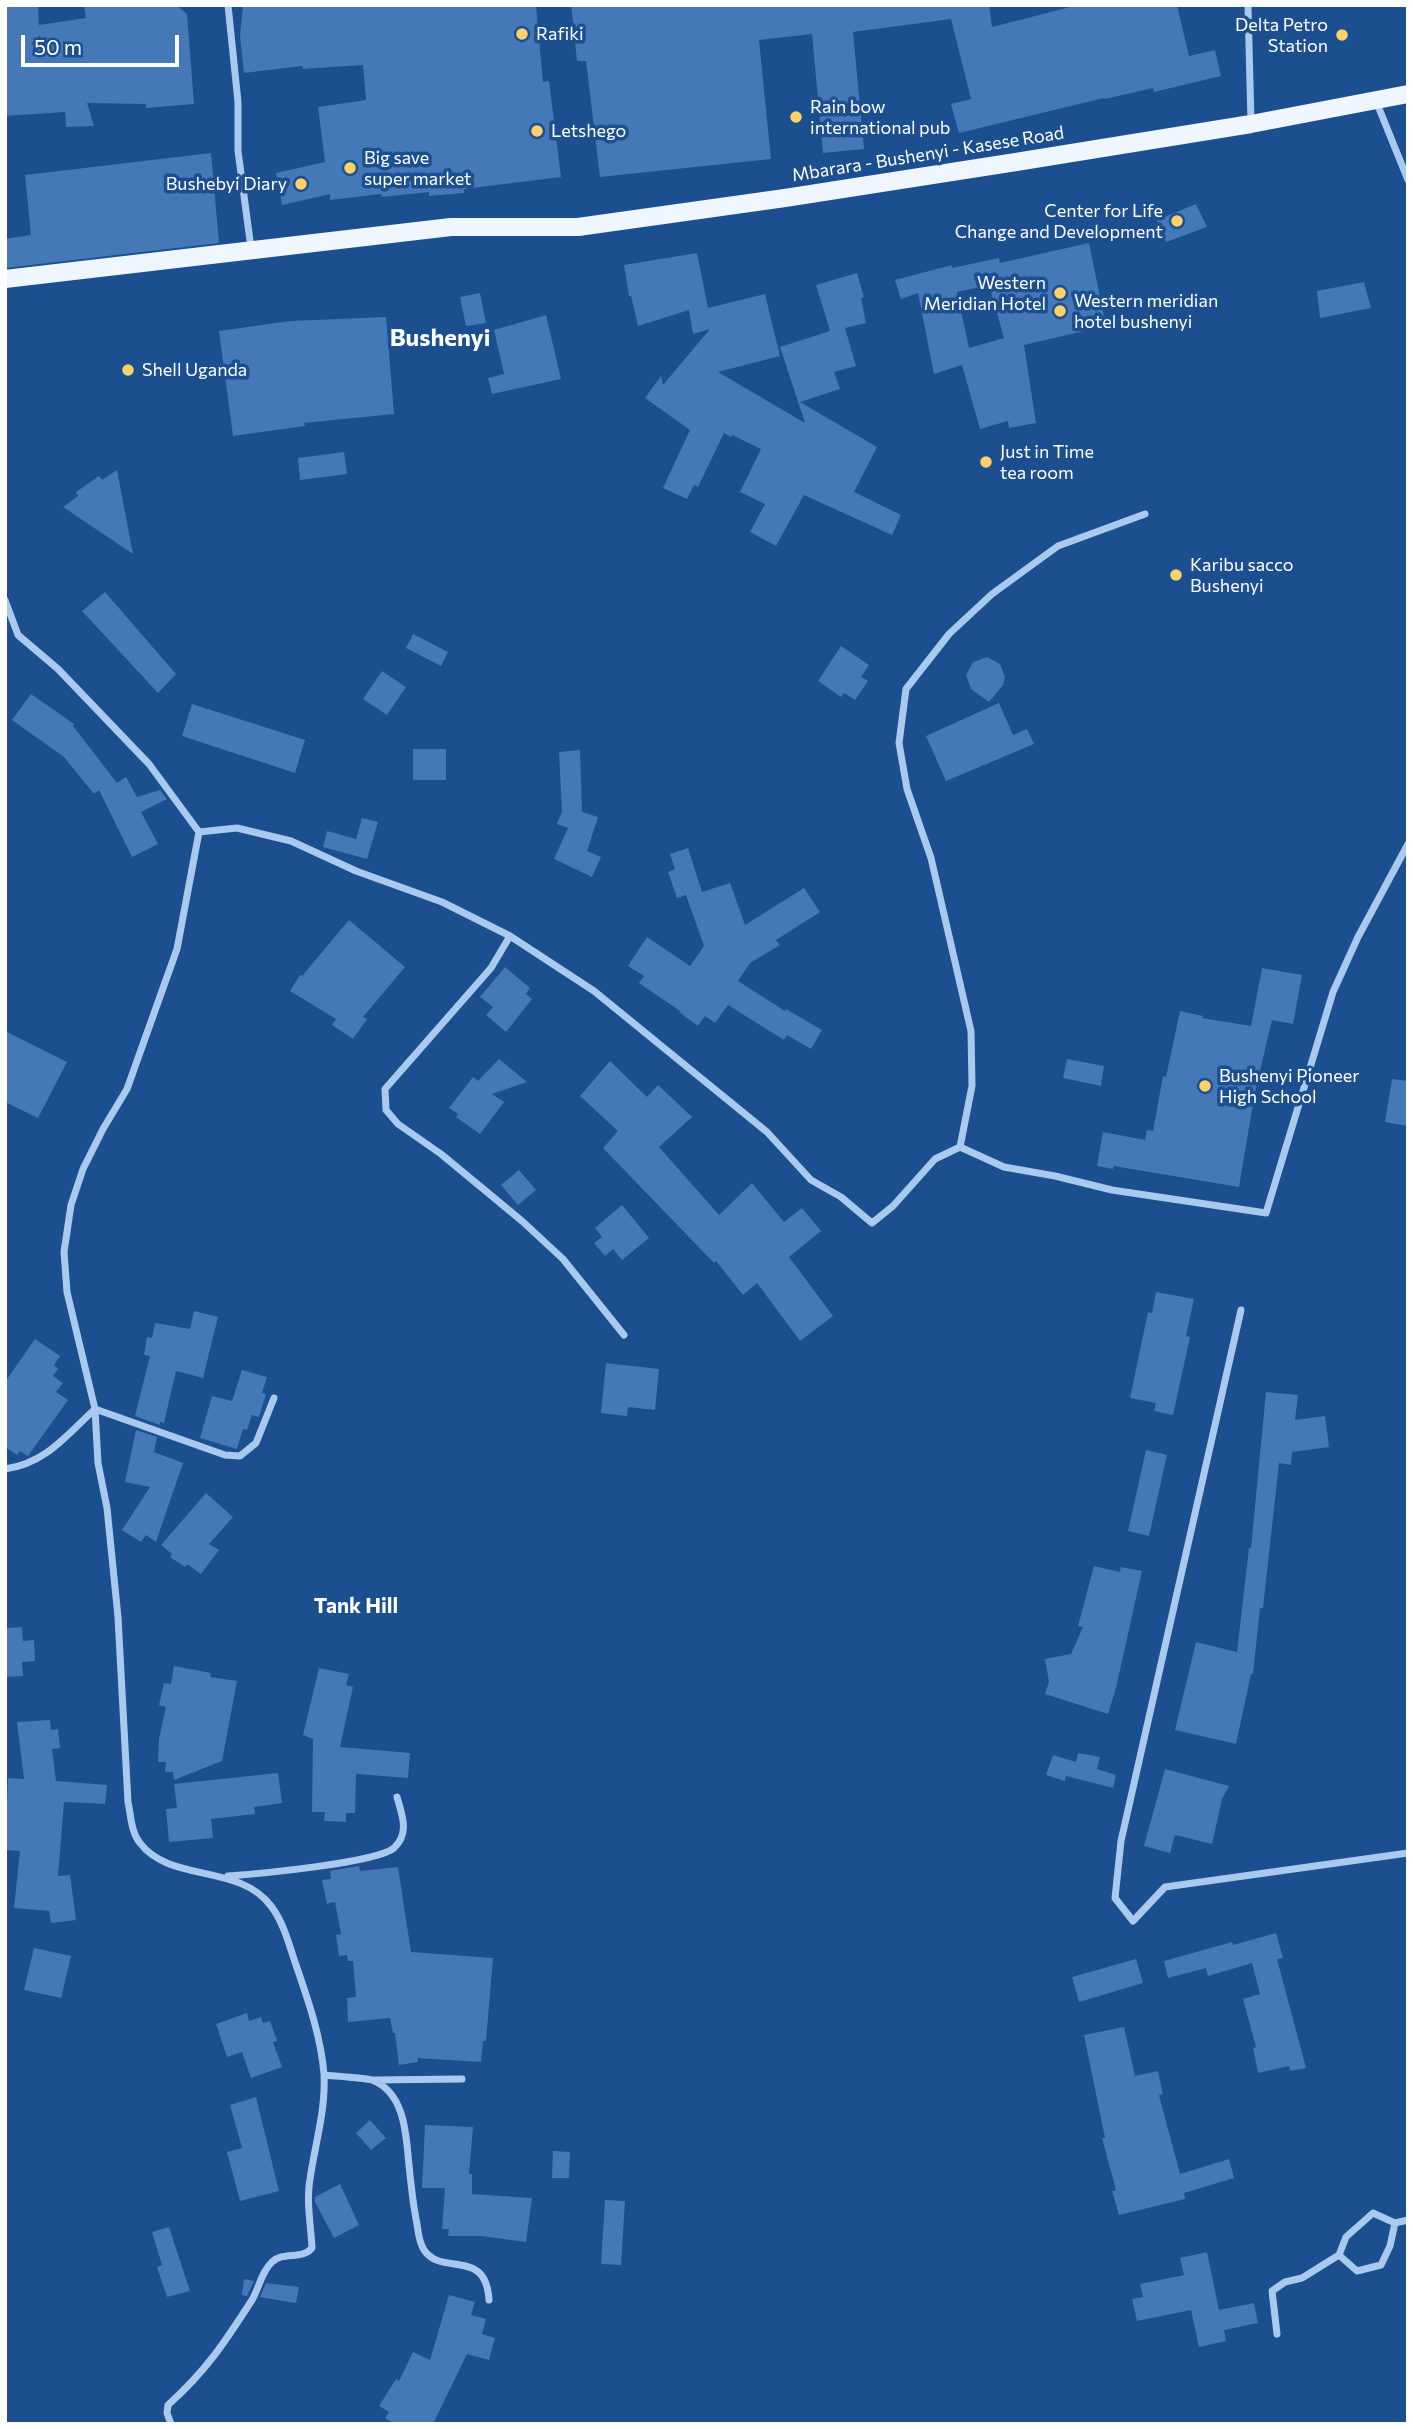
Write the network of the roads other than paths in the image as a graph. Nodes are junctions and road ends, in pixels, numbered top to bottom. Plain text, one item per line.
1 (229, 5) edge
2 (1248, 5) edge
3 (1408, 94) edge
4 (1377, 101) junction
5 (1251, 124) junction
6 (1408, 180) edge
7 (252, 251) junction
8 (5, 279) edge
9 (1145, 514) dead end
10 (5, 600) edge
11 (5, 622) edge
12 (18, 635) junction
13 (199, 832) junction
14 (1408, 844) edge
15 (510, 936) junction
16 (960, 1147) junction
17 (1241, 1310) dead end
18 (624, 1335) dead end
19 (274, 1398) dead end
20 (95, 1409) junction
21 (5, 1469) edge
22 (397, 1797) dead end
23 (1408, 1853) edge
24 (224, 1877) junction
25 (324, 2075) junction
26 (463, 2079) dead end
27 (372, 2080) junction
28 (1408, 2220) edge
29 (1395, 2223) junction
30 (1339, 2255) junction
31 (489, 2300) dead end
32 (1277, 2334) dead end
33 (171, 2424) edge

1 - 7 street
2 - 5 street
3 - 4 main road, Mbarara - Bushenyi - Kasese Road
4 - 5 main road, Mbarara - Bushenyi - Kasese Road
4 - 6 street
5 - 7 main road, Mbarara - Bushenyi - Kasese Road
7 - 8 main road, Mbarara - Bushenyi - Kasese Road
9 - 16 street
10 - 12 street
11 - 12 street
12 - 13 street
13 - 15 street
13 - 20 street
14 - 16 street
15 - 16 street
15 - 18 street
17 - 23 street
19 - 20 street
20 - 21 street
20 - 24 street
22 - 24 street
24 - 25 street
25 - 27 street
25 - 33 street
26 - 27 street
27 - 31 street
28 - 29 street
29 - 30 street
29 - 30 street
30 - 32 street

